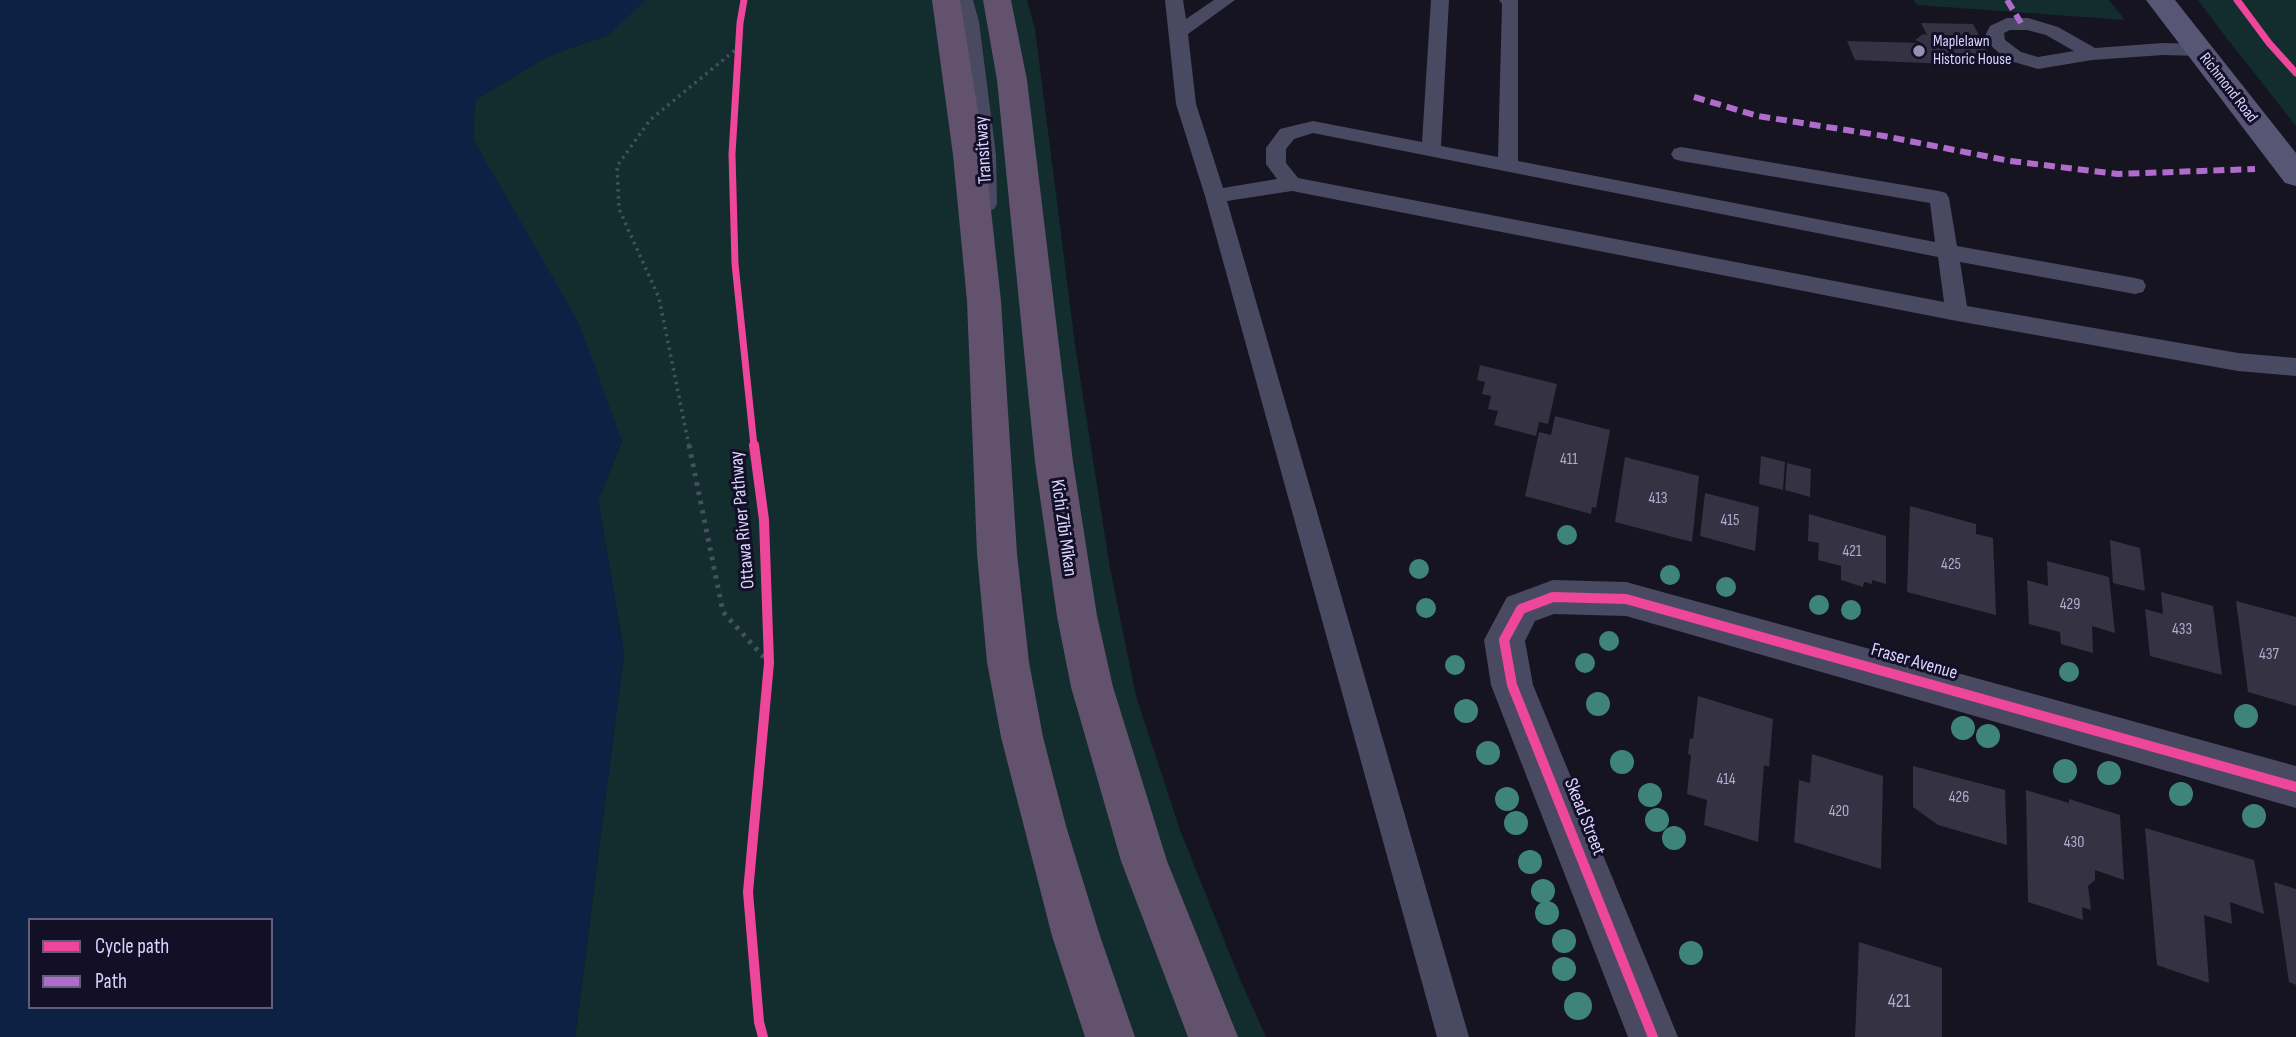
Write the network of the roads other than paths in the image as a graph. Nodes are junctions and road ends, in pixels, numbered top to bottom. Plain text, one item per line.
1 (946, 0) edge
2 (964, 0) edge
3 (997, 0) edge
4 (1174, 0) edge
5 (1226, 0) edge
6 (1440, 0) edge
7 (1508, 0) edge
8 (2160, 0) edge
9 (1179, 32) junction
10 (2199, 50) junction
11 (2092, 54) dead end
12 (1431, 148) junction
13 (1681, 154) dead end
14 (1508, 164) junction
15 (2296, 175) edge
16 (1292, 184) junction
17 (1215, 196) junction
18 (1948, 252) junction
19 (2135, 286) dead end
20 (984, 301) junction
21 (1957, 313) junction
22 (2296, 367) edge
23 (1521, 609) joint
24 (2296, 787) edge
25 (1110, 1037) edge
26 (1213, 1037) edge
27 (1453, 1037) edge
28 (1653, 1037) edge

1 - 20 highway
2 - 20 lane, Transitway
3 - 26 highway, Kichi Zībī Mīkan
4 - 9 lane
5 - 9 lane
6 - 12 lane
7 - 14 lane
8 - 10 main road, Richmond Road
9 - 17 lane
10 - 11 lane
10 - 15 main road, Richmond Road
12 - 14 lane
12 - 16 lane
13 - 18 lane
14 - 18 lane
16 - 17 lane
16 - 21 lane
17 - 27 lane
18 - 19 lane
18 - 21 lane
20 - 25 highway
21 - 22 lane
23 - 24 street, Fraser Avenue
23 - 28 street, Skead Street

